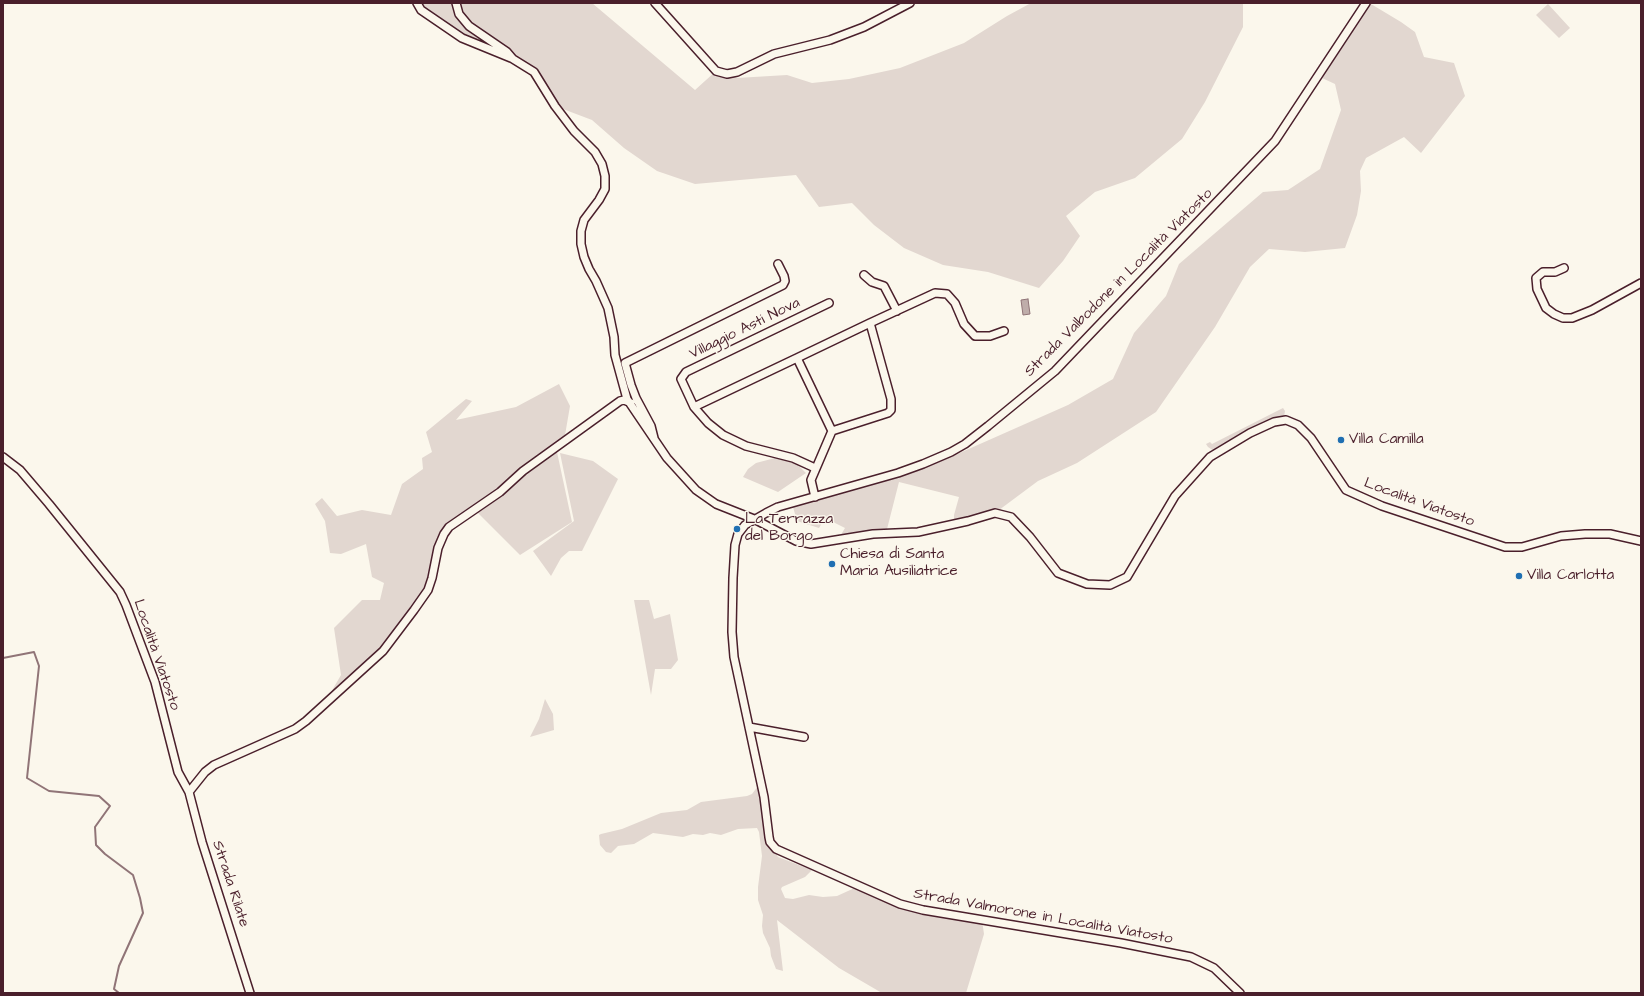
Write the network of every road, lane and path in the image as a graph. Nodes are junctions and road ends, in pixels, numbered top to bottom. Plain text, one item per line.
1 (417, 3) edge
2 (456, 3) edge
3 (655, 3) edge
4 (910, 3) edge
5 (1366, 3) edge
6 (513, 59) junction
7 (778, 264) dead end
8 (1564, 268) dead end
9 (864, 275) dead end
10 (1641, 284) edge
11 (830, 303) dead end
12 (896, 311) junction
13 (870, 323) junction
14 (1004, 331) dead end
15 (797, 358) junction
16 (631, 403) junction
17 (694, 407) junction
18 (832, 431) junction
19 (654, 440) junction
20 (3, 457) edge
21 (815, 468) junction
22 (815, 497) junction
23 (754, 519) junction
24 (1641, 541) edge
25 (749, 727) junction
26 (804, 737) dead end
27 (184, 784) joint
28 (189, 792) junction
29 (250, 993) edge
30 (1240, 993) edge

1 - 6 street
2 - 6 street
3 - 4 street
5 - 22 street, Strada Valbodone in Località Viatosto
6 - 16 street
7 - 19 street
8 - 10 street
9 - 12 street
11 - 17 street, Villaggio Asti Nova
12 - 13 street
12 - 14 street
13 - 15 street
13 - 18 street
15 - 17 street
15 - 18 street
16 - 19 street
16 - 28 street
17 - 21 street, Villaggio Asti Nova
18 - 21 street
19 - 23 street
20 - 27 street, Località Viatosto
21 - 22 street
22 - 23 street, Strada Valbodone in Località Viatosto
23 - 24 street, Località Viatosto
23 - 25 street, Strada Valmorone in Località Viatosto
25 - 26 street
25 - 30 street, Strada Valmorone in Località Viatosto
27 - 28 street, Strada Rilate
28 - 29 street, Strada Rilate

